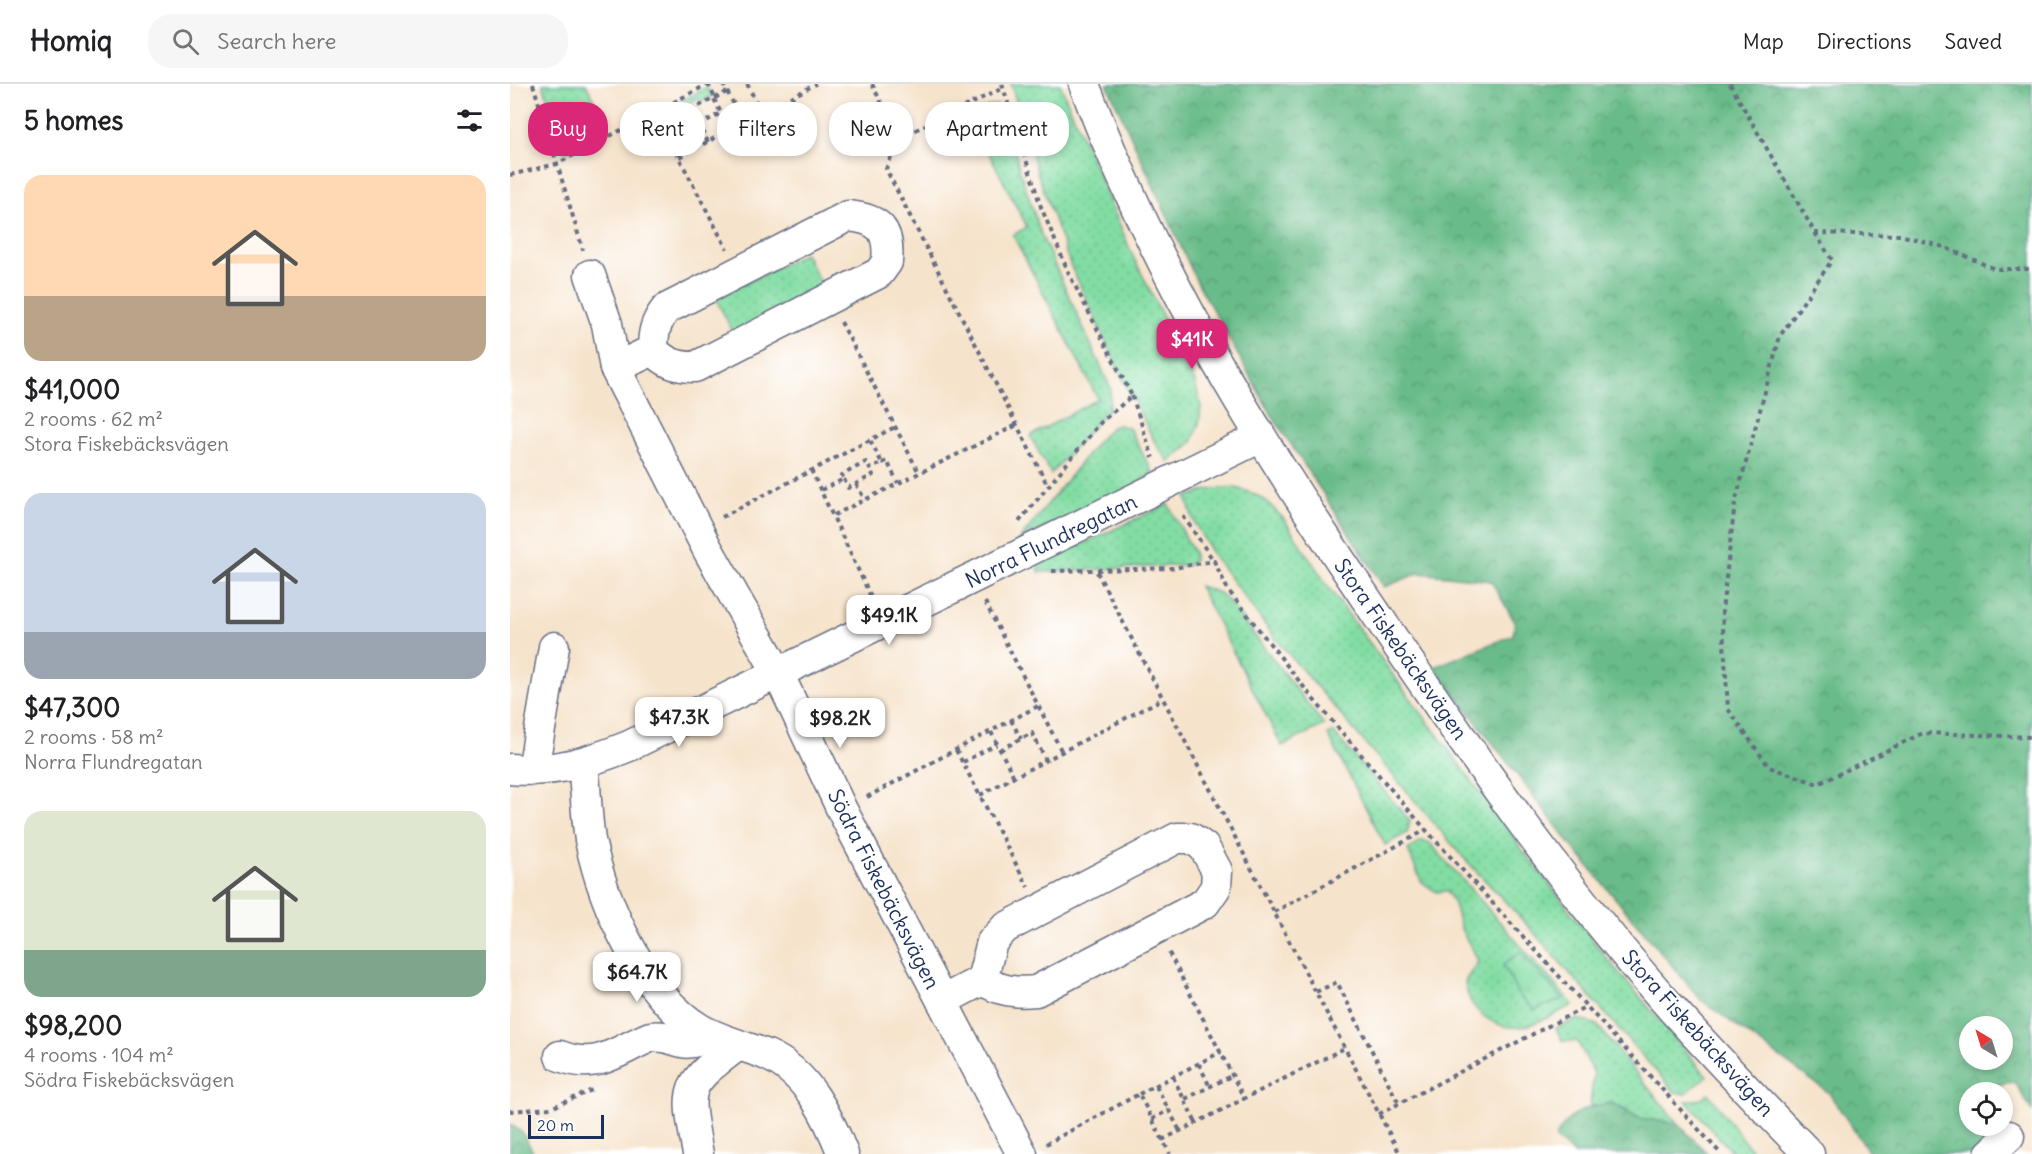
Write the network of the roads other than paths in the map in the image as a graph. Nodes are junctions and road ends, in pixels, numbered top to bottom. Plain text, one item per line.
1 (1084, 84) edge
2 (590, 275) road end
3 (653, 350) junction
4 (615, 368) junction
5 (1259, 438) junction
6 (554, 647) dead end
7 (778, 673) junction
8 (583, 763) junction
9 (522, 770) edge
10 (982, 980) junction
11 (942, 1001) junction
12 (724, 1040) junction
13 (560, 1056) dead end
14 (1030, 1151) edge
15 (698, 1154) edge
16 (843, 1154) edge
17 (1809, 1154) edge

1 - 5 street, Stora Fiskebäcksvägen
2 - 4 street, Södra Fiskebäcksvägen
3 - 3 street
3 - 4 street
4 - 7 street, Södra Fiskebäcksvägen
5 - 7 street, Norra Flundregatan
5 - 17 street, Stora Fiskebäcksvägen
6 - 9 street
7 - 8 street, Norra Flundregatan
7 - 11 street, Södra Fiskebäcksvägen
8 - 9 street, Norra Flundregatan
8 - 12 street
10 - 10 street
10 - 11 street
11 - 14 street, Södra Fiskebäcksvägen
12 - 13 street
12 - 15 street
12 - 16 street

